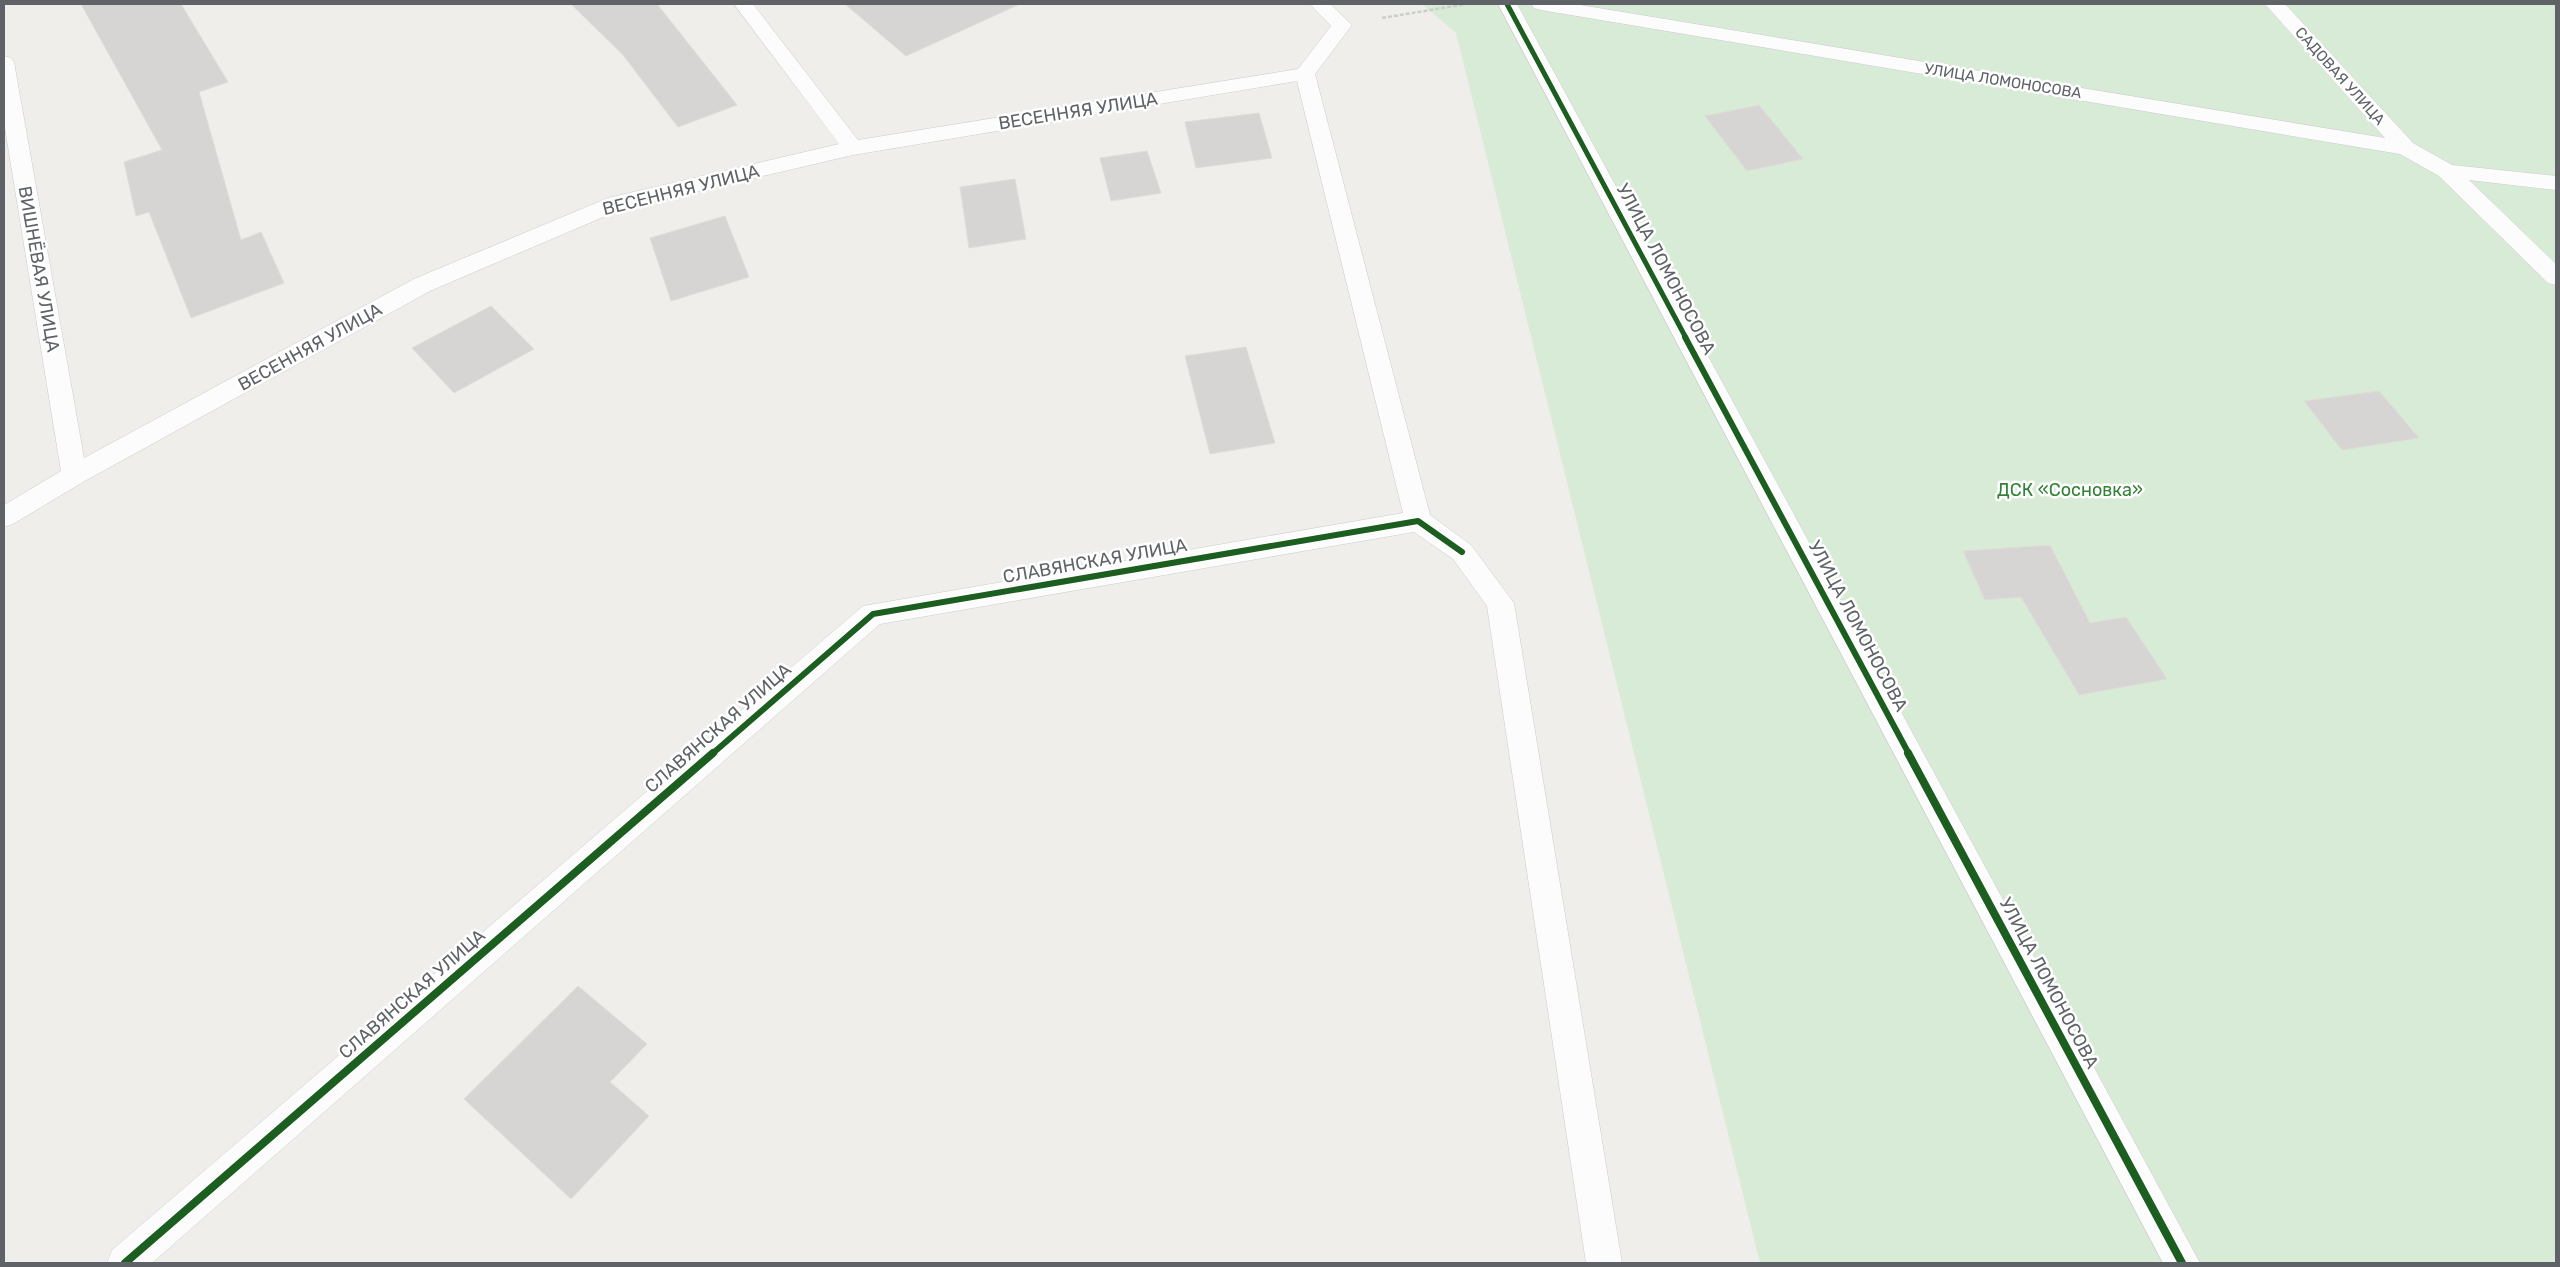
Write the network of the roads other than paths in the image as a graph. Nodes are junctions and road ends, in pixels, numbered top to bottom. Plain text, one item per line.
1 (743, 4) edge
2 (1319, 4) edge
3 (1507, 4) edge
4 (1541, 4) edge
5 (2275, 4) edge
6 (4, 62) edge
7 (1305, 74) junction
8 (853, 148) junction
9 (2406, 148) junction
10 (2447, 170) junction
11 (2556, 183) edge
12 (2556, 276) edge
13 (74, 475) junction
14 (4, 517) edge
15 (1418, 521) junction
16 (125, 1263) edge
17 (1604, 1263) edge
18 (2182, 1263) edge

1 - 8 street
2 - 7 street
3 - 18 street, УЛИЦА ЛОМОНОСОВА
4 - 9 street, УЛИЦА ЛОМОНОСОВА
5 - 9 street, САДОВАЯ УЛИЦА
6 - 13 street, ВИШНЁВАЯ УЛИЦА
7 - 8 street, ВЕСЕННЯЯ УЛИЦА
7 - 15 street
8 - 13 street, ВЕСЕННЯЯ УЛИЦА
9 - 10 street
10 - 11 street
10 - 12 street
13 - 14 street, ВЕСЕННЯЯ УЛИЦА
15 - 16 street, СЛАВЯНСКАЯ УЛИЦА
15 - 17 street

